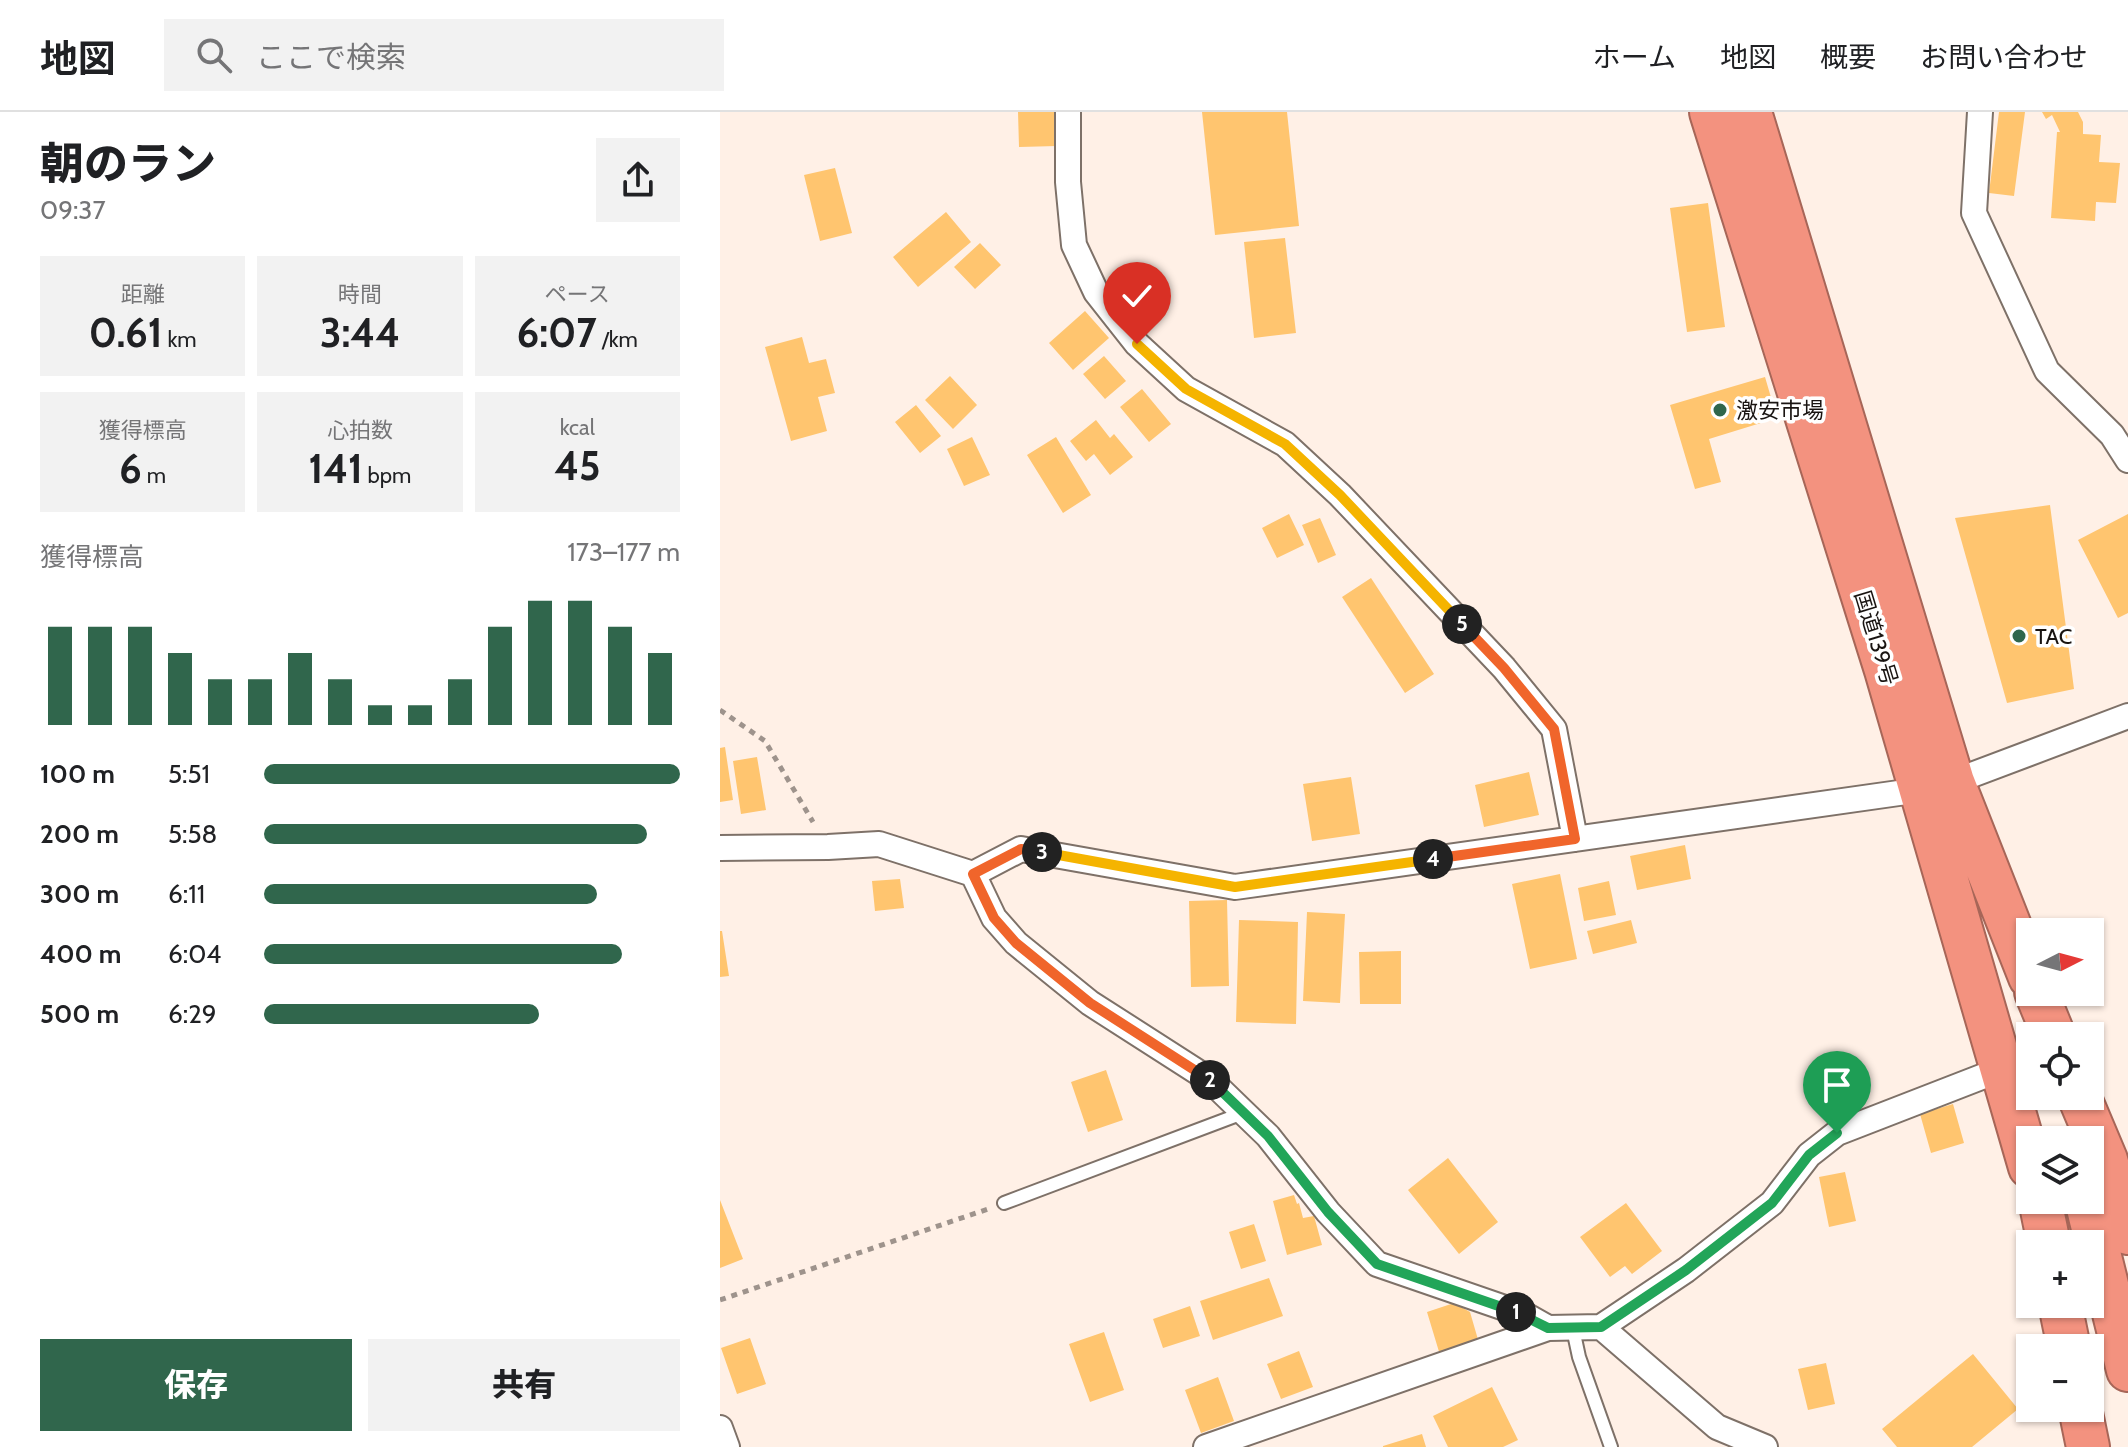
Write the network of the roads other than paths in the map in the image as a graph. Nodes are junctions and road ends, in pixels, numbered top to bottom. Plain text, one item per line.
1 (1068, 112) edge
2 (1711, 112) edge
3 (1750, 112) edge
4 (1980, 112) edge
5 (2128, 460) edge
6 (2128, 716) edge
7 (1937, 786) junction
8 (1575, 839) junction
9 (720, 848) edge
10 (973, 874) junction
11 (2016, 948) edge
12 (2002, 1069) junction
13 (2085, 1110) edge
14 (1243, 1113) junction
15 (2018, 1126) edge
16 (1004, 1203) road end
17 (2089, 1214) edge
18 (2128, 1233) edge
19 (1601, 1327) junction
20 (1548, 1328) junction
21 (1573, 1329) junction
22 (2128, 1370) edge
23 (2083, 1422) edge
24 (720, 1428) edge
25 (727, 1447) edge
26 (1206, 1447) edge
27 (1611, 1447) edge
28 (1765, 1447) edge
29 (2088, 1447) edge

1 - 8 street
2 - 7 highway, 国道139号
3 - 7 highway, 国道139号
4 - 5 street
6 - 7 street
7 - 8 street
7 - 11 highway, 国道139号
7 - 12 highway, 国道139号
8 - 10 street
9 - 10 street
10 - 14 street
12 - 15 highway, 国道139号
12 - 19 street
13 - 18 highway
14 - 16 lane
14 - 20 street
17 - 22 highway
19 - 21 street
19 - 28 street
20 - 21 street
20 - 26 street
21 - 27 lane
23 - 29 highway
24 - 25 street

